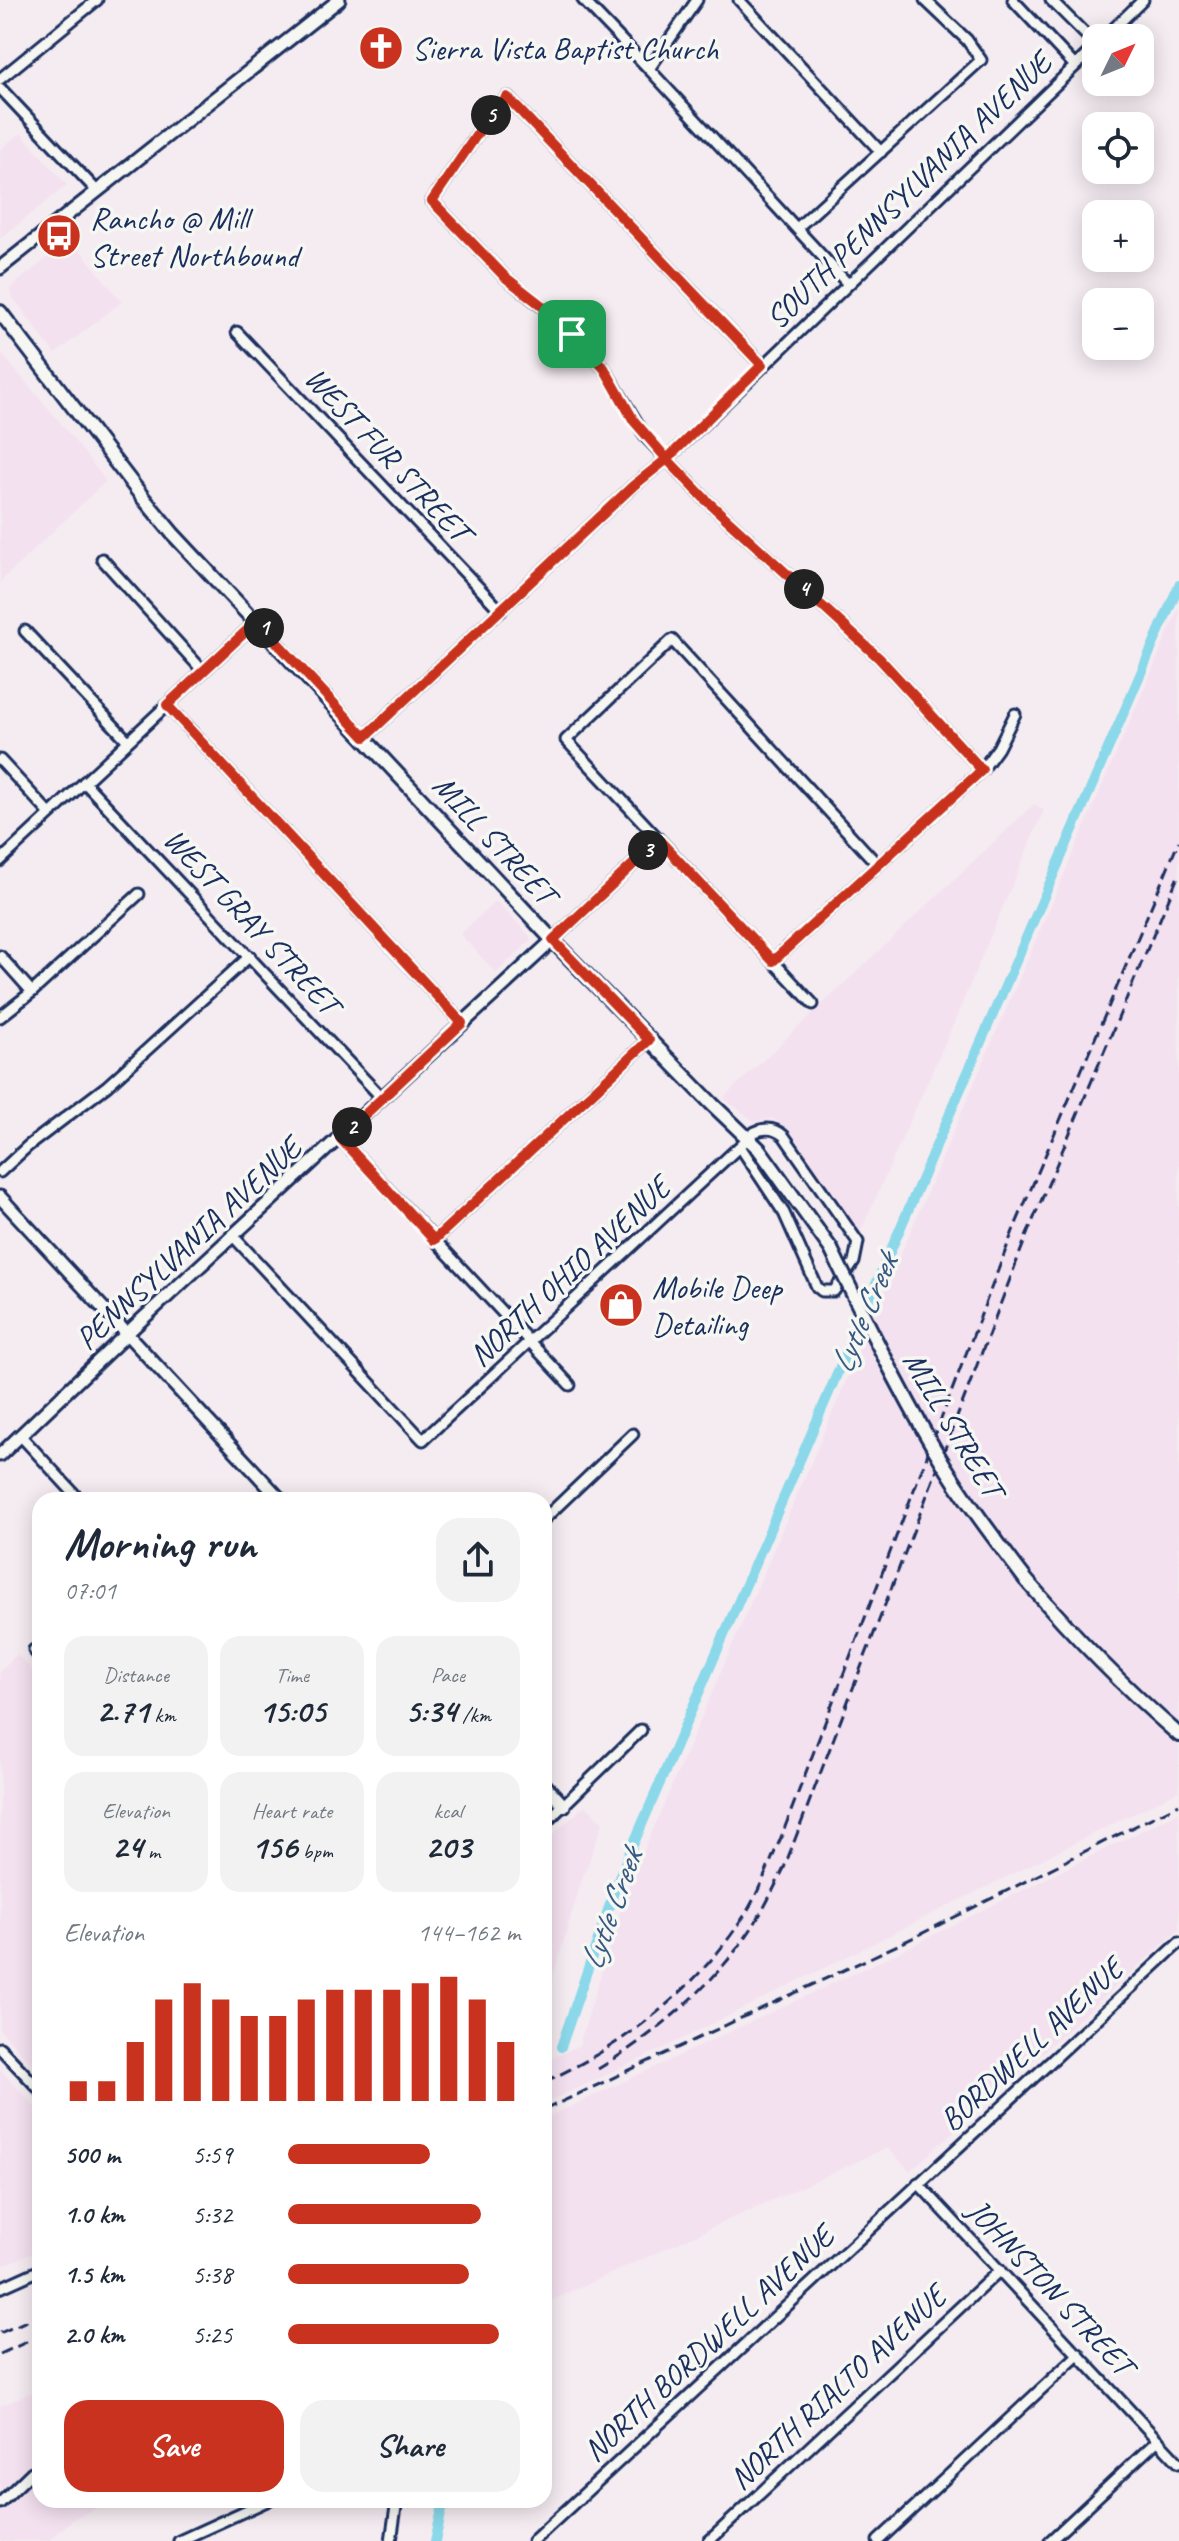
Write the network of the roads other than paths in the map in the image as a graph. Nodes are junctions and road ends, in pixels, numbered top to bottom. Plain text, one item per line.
1 (97, 0) edge
2 (339, 0) edge
3 (583, 0) edge
4 (697, 0) edge
5 (739, 0) edge
6 (925, 0) edge
7 (1013, 0) edge
8 (1051, 0) edge
9 (1143, 0) edge
10 (1118, 24) edge
11 (1082, 32) edge
12 (1082, 59) edge
13 (1075, 66) junction
14 (649, 69) junction
15 (0, 79) edge
16 (0, 88) edge
17 (881, 152) junction
18 (96, 190) junction
19 (797, 228) junction
20 (0, 268) edge
21 (847, 283) junction
22 (0, 312) edge
23 (237, 332) dead end
24 (762, 365) junction
25 (667, 459) junction
26 (102, 559) dead end
27 (501, 611) junction
28 (257, 621) junction
29 (25, 631) dead end
30 (203, 671) junction
31 (167, 705) junction
32 (1015, 714) dead end
33 (365, 737) junction
34 (128, 741) junction
35 (0, 760) edge
36 (982, 770) junction
37 (84, 782) junction
38 (50, 814) junction
39 (659, 840) junction
40 (0, 861) edge
41 (877, 864) junction
42 (139, 894) dead end
43 (553, 940) junction
44 (0, 956) edge
45 (250, 956) junction
46 (773, 961) junction
47 (32, 992) junction
48 (813, 1004) dead end
49 (0, 1017) edge
50 (462, 1023) junction
51 (649, 1040) junction
52 (382, 1098) junction
53 (340, 1138) junction
54 (745, 1144) junction
55 (0, 1172) edge
56 (0, 1197) edge
57 (233, 1236) junction
58 (434, 1240) junction
59 (127, 1334) junction
60 (530, 1342) junction
61 (570, 1385) dead end
62 (633, 1434) dead end
63 (20, 1435) junction
64 (0, 1455) edge
65 (73, 1492) edge
66 (274, 1492) edge
67 (552, 1511) edge
68 (641, 1730) dead end
69 (1179, 1735) edge
70 (552, 1793) edge
71 (564, 1806) junction
72 (552, 1817) edge
73 (1179, 1943) edge
74 (0, 2048) edge
75 (32, 2082) edge
76 (918, 2183) junction
77 (1000, 2270) junction
78 (32, 2274) edge
79 (0, 2288) edge
80 (1079, 2354) junction
81 (1158, 2440) junction
82 (1179, 2463) edge
83 (32, 2472) edge
84 (0, 2503) edge
85 (251, 2508) edge
86 (396, 2508) edge
87 (179, 2541) edge
88 (391, 2541) edge
89 (533, 2541) edge
90 (709, 2541) edge
91 (878, 2541) edge
92 (1050, 2541) edge

1 - 15 street
2 - 18 street
3 - 14 street
4 - 14 street
5 - 17 street
6 - 17 street
7 - 13 street
8 - 11 street
9 - 10 street
12 - 13 street, SOUTH PENNSYLVANIA AVENUE
13 - 21 street, SOUTH PENNSYLVANIA AVENUE
14 - 19 street
16 - 18 street
17 - 19 street
18 - 20 street
19 - 21 street
21 - 24 street, SOUTH PENNSYLVANIA AVENUE
22 - 28 main road, MILL STREET
23 - 27 street, WEST FUR STREET
24 - 25 street, SOUTH PENNSYLVANIA AVENUE
24 - 25 street
25 - 27 street, SOUTH PENNSYLVANIA AVENUE
25 - 36 street
26 - 30 street
27 - 33 street, SOUTH PENNSYLVANIA AVENUE
28 - 30 street
28 - 33 main road, MILL STREET
29 - 34 street
30 - 31 street
31 - 34 street
31 - 50 street
32 - 36 street
33 - 43 main road, MILL STREET
34 - 37 street
35 - 38 street
36 - 41 street
37 - 38 street
37 - 45 street, WEST GRAY STREET
38 - 40 street
39 - 41 street
39 - 43 street
39 - 46 street
41 - 46 street
42 - 47 street
43 - 50 street, PENNSYLVANIA AVENUE
43 - 51 main road, MILL STREET
44 - 47 street
45 - 52 street, WEST GRAY STREET
45 - 55 street
46 - 48 street
47 - 49 street
50 - 52 street, PENNSYLVANIA AVENUE
51 - 54 main road, MILL STREET
51 - 58 street
52 - 53 street, PENNSYLVANIA AVENUE
53 - 57 street, PENNSYLVANIA AVENUE
53 - 58 street
54 - 54 street
54 - 60 street, NORTH OHIO AVENUE
54 - 69 main road, MILL STREET, bridge
56 - 59 street
57 - 59 street, PENNSYLVANIA AVENUE
57 - 60 street, NORTH OHIO AVENUE
58 - 60 street
59 - 63 street, PENNSYLVANIA AVENUE
59 - 66 street
60 - 61 street
62 - 67 street
63 - 64 street, PENNSYLVANIA AVENUE
63 - 65 street
68 - 71 street
70 - 71 street
71 - 72 street
73 - 76 street, BORDWELL AVENUE
74 - 75 street
76 - 77 street, JOHNSTON STREET
76 - 89 street, NORTH BORDWELL AVENUE
77 - 80 street, JOHNSTON STREET
77 - 90 street, NORTH RIALTO AVENUE
78 - 79 street
80 - 81 street, JOHNSTON STREET
80 - 91 street
81 - 82 street, JOHNSTON STREET
81 - 92 street
83 - 84 street
85 - 87 street
86 - 88 street

